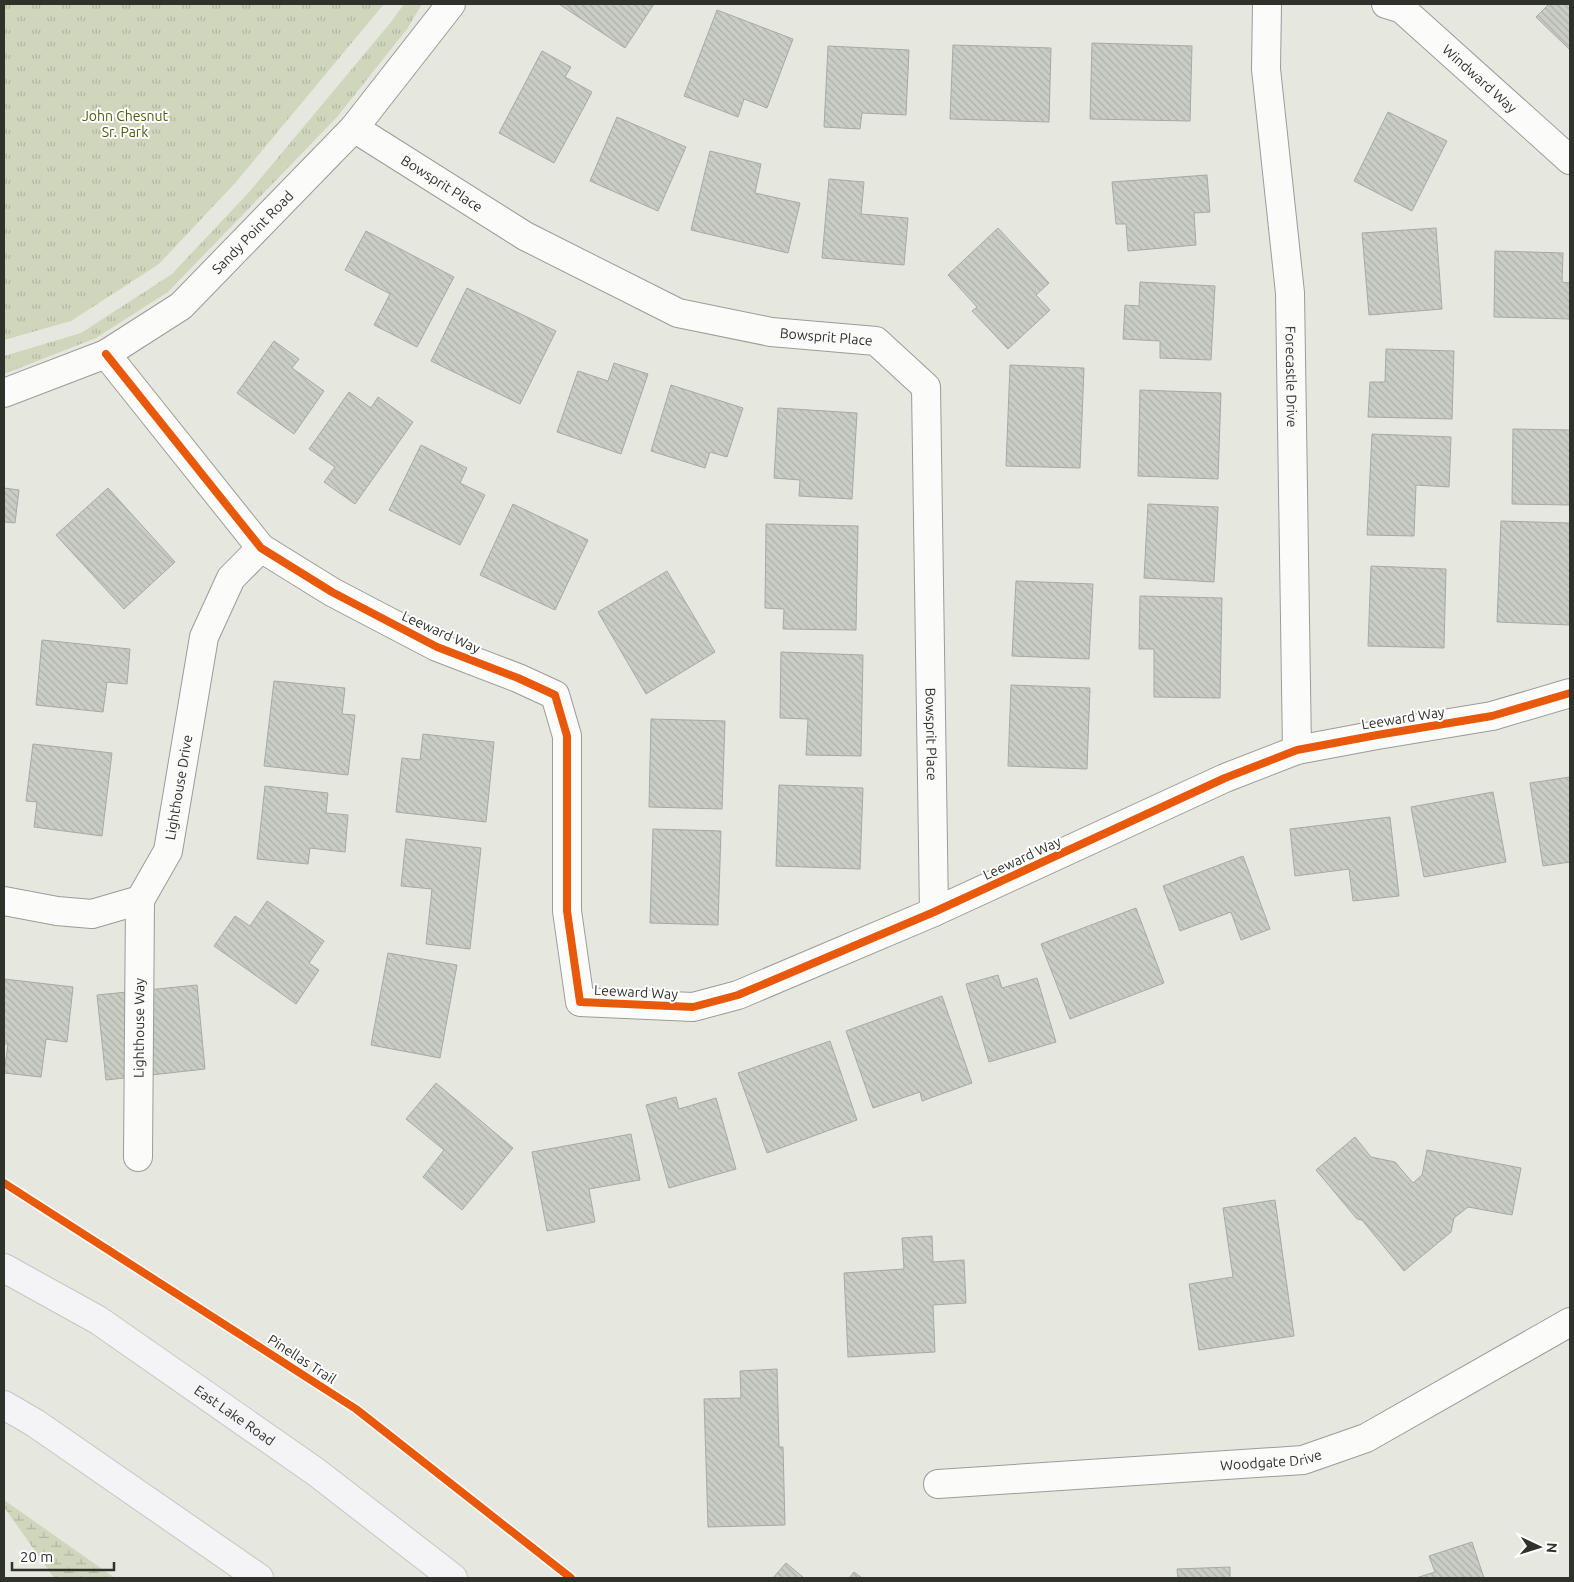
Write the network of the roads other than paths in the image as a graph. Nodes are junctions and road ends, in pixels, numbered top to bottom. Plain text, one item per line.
1 (451, 4) edge
2 (1267, 4) edge
3 (1386, 4) edge
4 (354, 128) junction
5 (1570, 160) edge
6 (106, 354) junction
7 (4, 393) edge
8 (261, 548) junction
9 (1570, 693) edge
10 (1297, 750) junction
11 (140, 900) junction
12 (4, 901) edge
13 (934, 912) junction
14 (138, 1157) dead end
15 (4, 1268) edge
16 (1570, 1322) edge
17 (4, 1405) edge
18 (938, 1484) dead end
19 (259, 1578) edge
20 (453, 1578) edge

1 - 4 street, Sandy Point Road
2 - 10 street, Forecastle Drive
3 - 5 street, Windward Way
4 - 6 street, Sandy Point Road
4 - 13 street, Bowsprit Place
6 - 7 street, Sandy Point Road
6 - 8 street, Leeward Way
8 - 11 street, Lighthouse Drive
8 - 13 street, Leeward Way
9 - 10 street, Leeward Way
10 - 13 street, Leeward Way
11 - 12 street
11 - 14 street, Lighthouse Way
15 - 20 main road, East Lake Road
16 - 18 street, Woodgate Drive
17 - 19 main road

